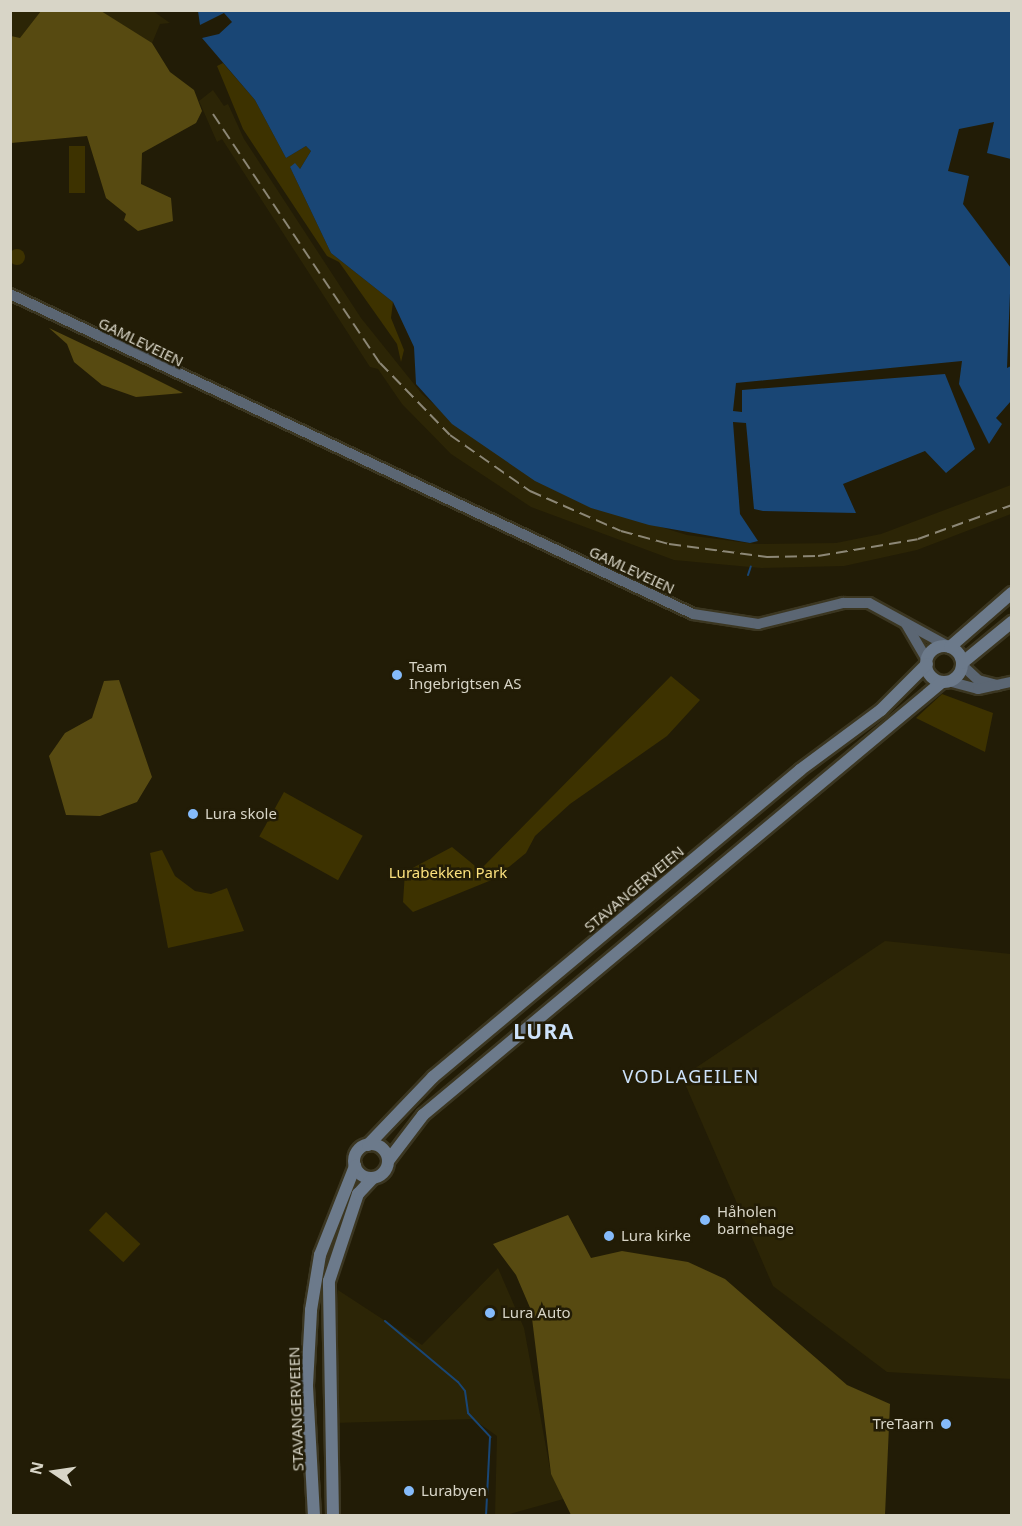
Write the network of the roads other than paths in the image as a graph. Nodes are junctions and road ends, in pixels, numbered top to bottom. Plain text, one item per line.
1 (10, 294) edge
2 (1011, 593) edge
3 (1011, 622) edge
4 (906, 624) junction
5 (949, 647) junction
6 (927, 662) junction
7 (962, 664) junction
8 (945, 682) junction
9 (1011, 682) edge
10 (997, 686) junction
11 (368, 1145) junction
12 (388, 1161) junction
13 (355, 1166) junction
14 (373, 1178) junction
15 (314, 1515) edge
16 (333, 1515) edge

1 - 4 main road, GAMLEVEIEN
2 - 5 main road, STAVANGERVEIEN
3 - 7 main road
4 - 5 main road, GAMLEVEIEN
4 - 6 main road, GAMLEVEIEN
5 - 6 main road, STAVANGERVEIEN
5 - 7 main road
6 - 8 main road
6 - 11 main road, STAVANGERVEIEN
7 - 8 main road
7 - 10 main road
8 - 10 main road
8 - 12 main road
9 - 10 main road
11 - 12 main road
11 - 13 main road
12 - 14 main road
13 - 14 main road
13 - 15 main road, STAVANGERVEIEN
14 - 16 main road

